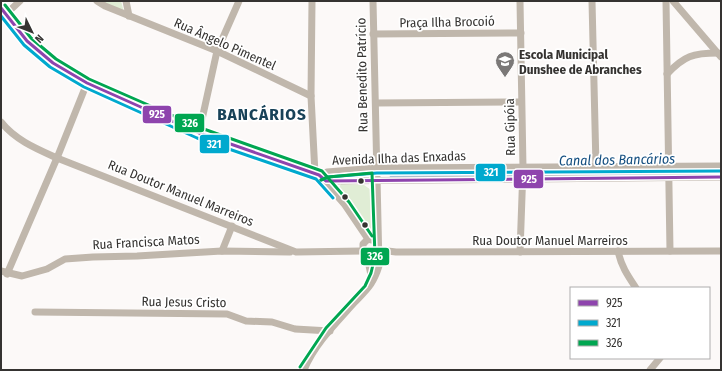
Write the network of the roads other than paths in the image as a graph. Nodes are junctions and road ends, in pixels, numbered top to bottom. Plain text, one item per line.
1 (20, 1) edge
2 (97, 1) edge
3 (126, 1) edge
4 (239, 1) edge
5 (312, 1) edge
6 (373, 1) edge
7 (520, 1) edge
8 (592, 1) edge
9 (666, 1) edge
10 (673, 1) edge
11 (3, 11) edge
12 (129, 16) junction
13 (521, 33) junction
14 (373, 34) junction
15 (217, 52) junction
16 (719, 55) edge
17 (666, 74) junction
18 (87, 84) junction
19 (311, 96) junction
20 (521, 102) junction
21 (376, 103) junction
22 (1, 122) edge
23 (199, 133) junction
24 (57, 158) junction
25 (721, 166) edge
26 (596, 167) junction
27 (376, 168) junction
28 (523, 168) junction
29 (327, 172) junction
30 (669, 172) junction
31 (317, 174) junction
32 (721, 177) edge
33 (522, 179) junction
34 (376, 180) junction
35 (326, 181) junction
36 (232, 226) junction
37 (368, 239) junction
38 (379, 248) junction
39 (222, 251) junction
40 (618, 251) junction
41 (670, 251) junction
42 (296, 252) junction
43 (520, 252) junction
44 (721, 252) edge
45 (365, 253) junction
46 (4, 273) edge
47 (635, 287) edge
48 (364, 294) junction
49 (35, 312) dead end
50 (330, 330) junction
51 (659, 359) edge
52 (304, 370) edge
53 (650, 370) edge

1 - 11 street
2 - 12 street, Rua Ângelo Pimentel
3 - 12 street
4 - 15 street
5 - 19 street
6 - 14 street, Rua Benedito Patrício
7 - 13 street, Rua Gipóia
8 - 26 street
9 - 17 street
10 - 16 street
11 - 18 street
12 - 15 street, Rua Ângelo Pimentel
13 - 14 street, Praça Ilha Brocoió
13 - 20 street, Rua Gipóia
14 - 21 street, Rua Benedito Patrício
15 - 19 street, Rua Ângelo Pimentel
15 - 23 street
16 - 17 street
17 - 30 street
18 - 23 street
18 - 24 street
19 - 31 street
20 - 21 street
20 - 28 street, Rua Gipóia
21 - 27 street, Rua Benedito Patrício
22 - 24 street, Rua Doutor Manuel Marreiros
23 - 31 street
24 - 36 street, Rua Doutor Manuel Marreiros
24 - 46 street
25 - 30 street, Avenida Ilha das Enxadas
26 - 28 street, Avenida Ilha das Enxadas
26 - 30 street, Avenida Ilha das Enxadas
27 - 28 street, Avenida Ilha das Enxadas
27 - 29 street, Avenida Ilha das Enxadas
27 - 34 street, Rua Benedito Patrício
28 - 33 street, Rua Gipóia
29 - 31 street, Avenida Ilha das Enxadas
29 - 35 street
30 - 32 street, Avenida Ilha das Enxadas
30 - 33 street, Avenida Ilha das Enxadas
30 - 41 street
31 - 35 street
33 - 34 street, Avenida Ilha das Enxadas
33 - 43 street, Rua Gipóia
34 - 35 street, Avenida Ilha das Enxadas
34 - 38 street, Rua Benedito Patrício
35 - 37 street
36 - 39 street
36 - 42 street, Rua Doutor Manuel Marreiros
37 - 38 street
37 - 45 street
38 - 43 street, Rua Doutor Manuel Marreiros
38 - 45 street
38 - 48 street, Rua Benedito Patrício
39 - 42 street, Rua Francisca Matos
39 - 46 street, Rua Francisca Matos
40 - 41 street, Rua Doutor Manuel Marreiros
40 - 43 street, Rua Doutor Manuel Marreiros
40 - 47 street
41 - 44 street, Rua Doutor Manuel Marreiros
42 - 45 street, Rua Doutor Manuel Marreiros
45 - 48 street
48 - 50 street
49 - 50 street, Rua Jesus Cristo
50 - 52 street
51 - 53 street

